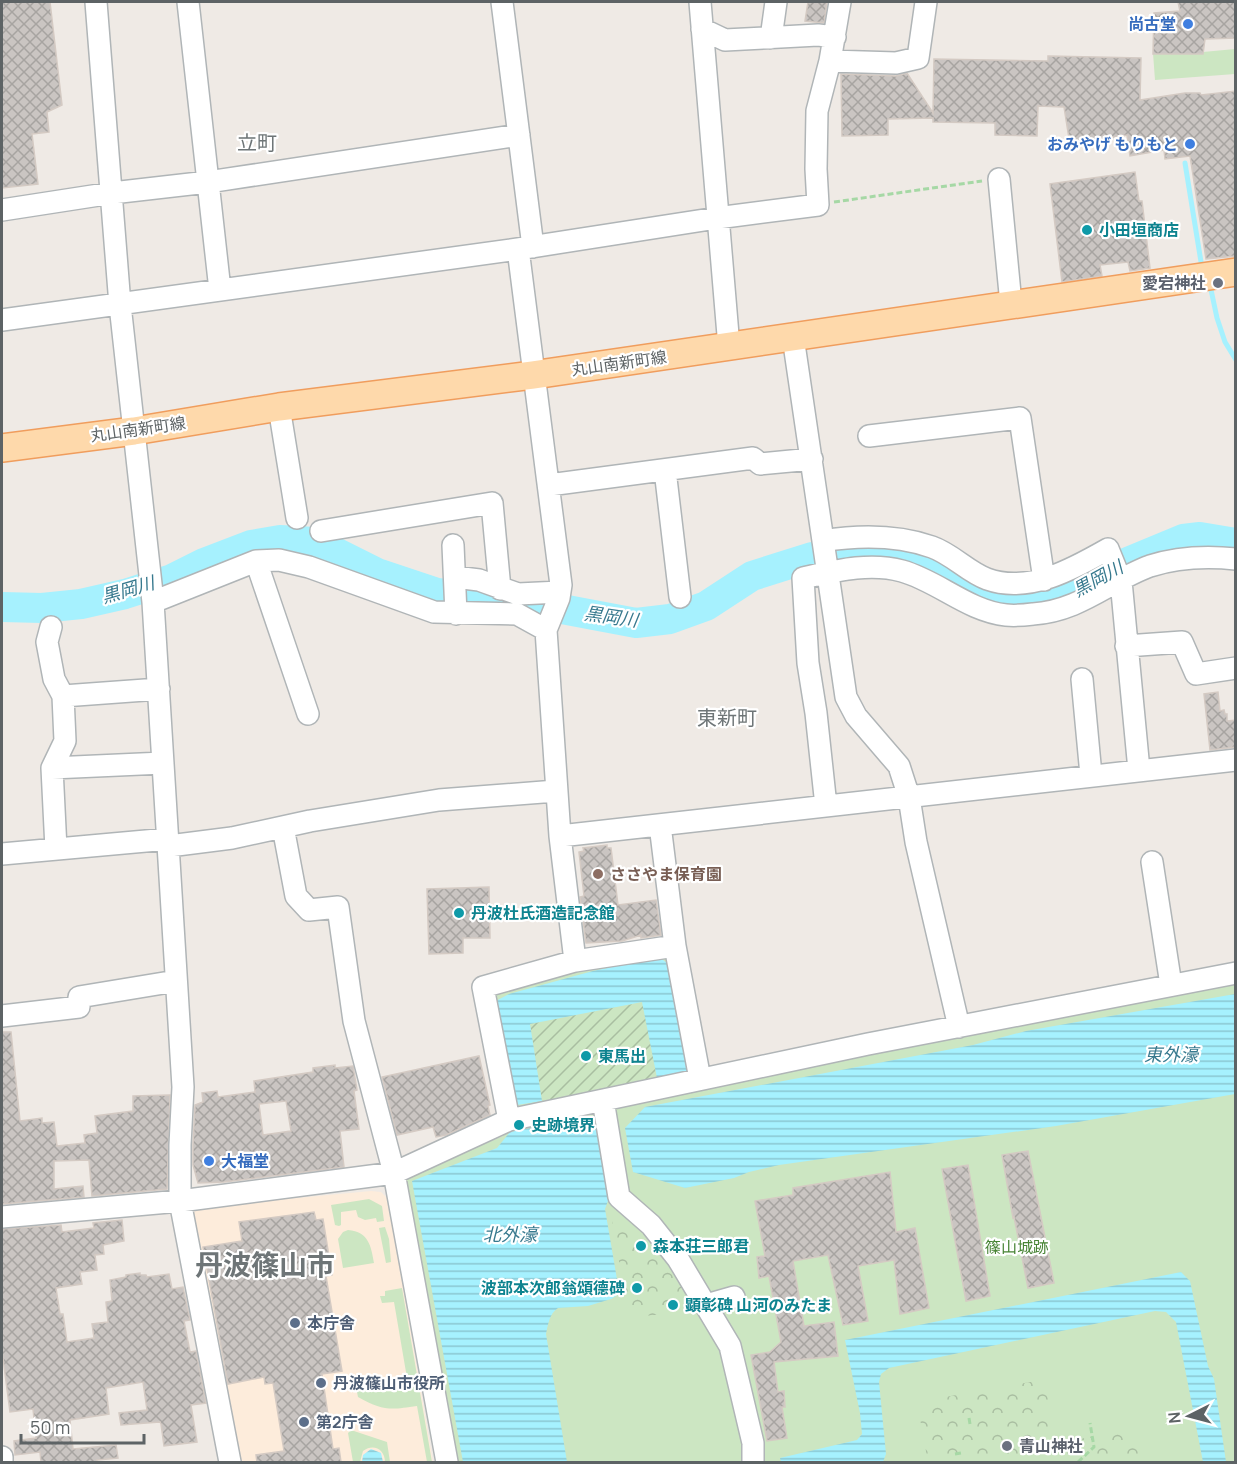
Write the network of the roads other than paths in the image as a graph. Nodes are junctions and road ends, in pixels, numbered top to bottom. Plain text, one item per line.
1 (96, 2) edge
2 (188, 2) edge
3 (502, 2) edge
4 (700, 2) edge
5 (776, 2) edge
6 (840, 2) edge
7 (926, 2) edge
8 (702, 29) junction
9 (835, 37) junction
10 (771, 38) junction
11 (830, 61) junction
12 (519, 135) junction
13 (999, 179) road end
14 (208, 182) junction
15 (112, 193) junction
16 (2, 210) edge
17 (717, 218) junction
18 (525, 248) junction
19 (1236, 272) edge
20 (220, 290) junction
21 (1011, 304) junction
22 (120, 305) junction
23 (2, 321) edge
24 (793, 337) junction
25 (729, 347) junction
26 (533, 375) junction
27 (279, 407) junction
28 (134, 431) junction
29 (869, 436) dead end
30 (2, 448) edge
31 (812, 459) junction
32 (665, 470) junction
33 (549, 485) junction
34 (297, 518) dead end
35 (321, 531) dead end
36 (453, 544) dead end
37 (823, 544) junction
38 (1236, 559) edge
39 (256, 561) junction
40 (1117, 572) junction
41 (827, 573) junction
42 (455, 577) junction
43 (1044, 580) junction
44 (500, 589) junction
45 (680, 597) dead end
46 (153, 602) junction
47 (554, 609) junction
48 (456, 614) junction
49 (51, 627) dead end
50 (1126, 646) junction
51 (1236, 668) edge
52 (1082, 679) dead end
53 (159, 689) junction
54 (63, 696) junction
55 (308, 714) dead end
56 (1236, 760) edge
57 (163, 763) junction
58 (52, 768) junction
59 (1139, 770) junction
60 (1091, 776) junction
61 (556, 792) junction
62 (909, 797) junction
63 (826, 806) junction
64 (660, 825) junction
65 (283, 827) junction
66 (560, 836) junction
67 (169, 842) junction
68 (56, 849) junction
69 (2, 854) edge
70 (1152, 862) dead end
71 (675, 946) junction
72 (575, 961) junction
73 (1236, 973) edge
74 (176, 981) junction
75 (1171, 986) junction
76 (2, 1016) edge
77 (959, 1027) junction
78 (700, 1079) junction
79 (603, 1100) junction
80 (509, 1120) junction
81 (394, 1173) junction
82 (180, 1202) junction
83 (2, 1217) edge
84 (734, 1297) dead end
85 (706, 1305) junction
86 (2, 1457) edge
87 (2, 1462) edge
88 (230, 1462) edge
89 (447, 1462) edge
90 (753, 1462) edge

1 - 15 street
2 - 14 street
3 - 12 street
4 - 8 street
5 - 10 street
6 - 9 street
7 - 11 street
8 - 10 street
8 - 17 street
9 - 10 street
9 - 11 street
11 - 17 street
12 - 14 street
12 - 18 street
13 - 21 street
14 - 15 street
14 - 20 street
15 - 16 street
15 - 22 street
17 - 18 street
17 - 25 street
18 - 20 street
18 - 26 street
19 - 21 main road, 丸山南新町線
20 - 22 street
21 - 24 main road, 丸山南新町線
22 - 23 street
22 - 28 street
24 - 25 main road, 丸山南新町線
24 - 31 street
25 - 26 main road, 丸山南新町線
26 - 27 main road, 丸山南新町線
26 - 33 street
27 - 28 main road, 丸山南新町線
27 - 34 street
28 - 30 main road, 丸山南新町線
28 - 46 street
29 - 43 street
31 - 32 street
31 - 37 street
32 - 33 street
32 - 45 street
33 - 47 street
35 - 44 street
36 - 42 street
37 - 41 street
37 - 43 street
38 - 40 street
39 - 46 street
39 - 48 street
39 - 55 street
40 - 41 street
40 - 43 street
40 - 50 street
41 - 62 street
41 - 63 street
42 - 44 street
42 - 48 street
44 - 47 street
46 - 53 street
47 - 48 street
47 - 61 street
49 - 54 street
50 - 51 street
50 - 59 street
52 - 60 street
53 - 54 street
53 - 57 street
54 - 58 street
56 - 59 street
57 - 58 street
57 - 67 street
58 - 68 street
59 - 60 street
60 - 62 street
61 - 65 street
61 - 66 street
62 - 63 street
62 - 77 street
63 - 64 street
64 - 66 street
64 - 71 street
65 - 67 street
65 - 81 street
66 - 72 street
67 - 68 street
67 - 74 street
68 - 69 street
70 - 75 street
71 - 72 street
71 - 78 street
72 - 80 street
73 - 75 street
74 - 76 street
74 - 82 street
75 - 77 street
77 - 78 street
78 - 79 street
79 - 80 street
79 - 85 street
80 - 81 street
81 - 82 street
81 - 89 street
82 - 83 street
82 - 88 street
84 - 85 street
85 - 90 street
86 - 87 street

